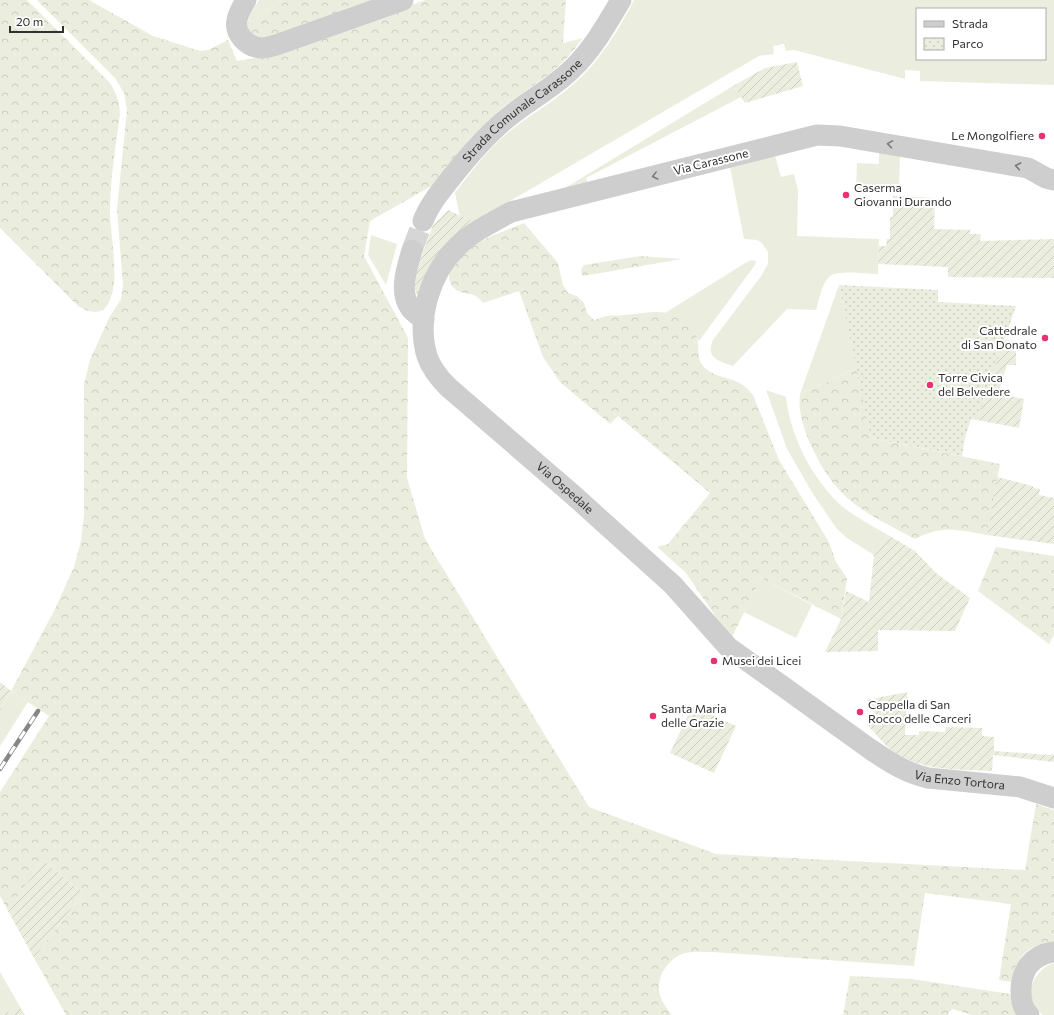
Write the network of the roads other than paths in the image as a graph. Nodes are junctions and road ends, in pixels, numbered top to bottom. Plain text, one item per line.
1 (246, 0) edge
2 (402, 0) edge
3 (621, 0) edge
4 (1054, 180) edge
5 (423, 221) tunnel mouth
6 (412, 250) tunnel mouth
7 (424, 320) junction
8 (870, 749) joint
9 (1054, 798) edge
10 (1054, 952) edge
11 (1029, 1015) edge

1 - 2 street
3 - 5 street, Strada Comunale Carassone
4 -> 7 street, Via Carassone
6 - 7 street
7 - 8 street, Via Ospedale
8 - 9 street, Via Enzo Tortora
10 - 11 street

